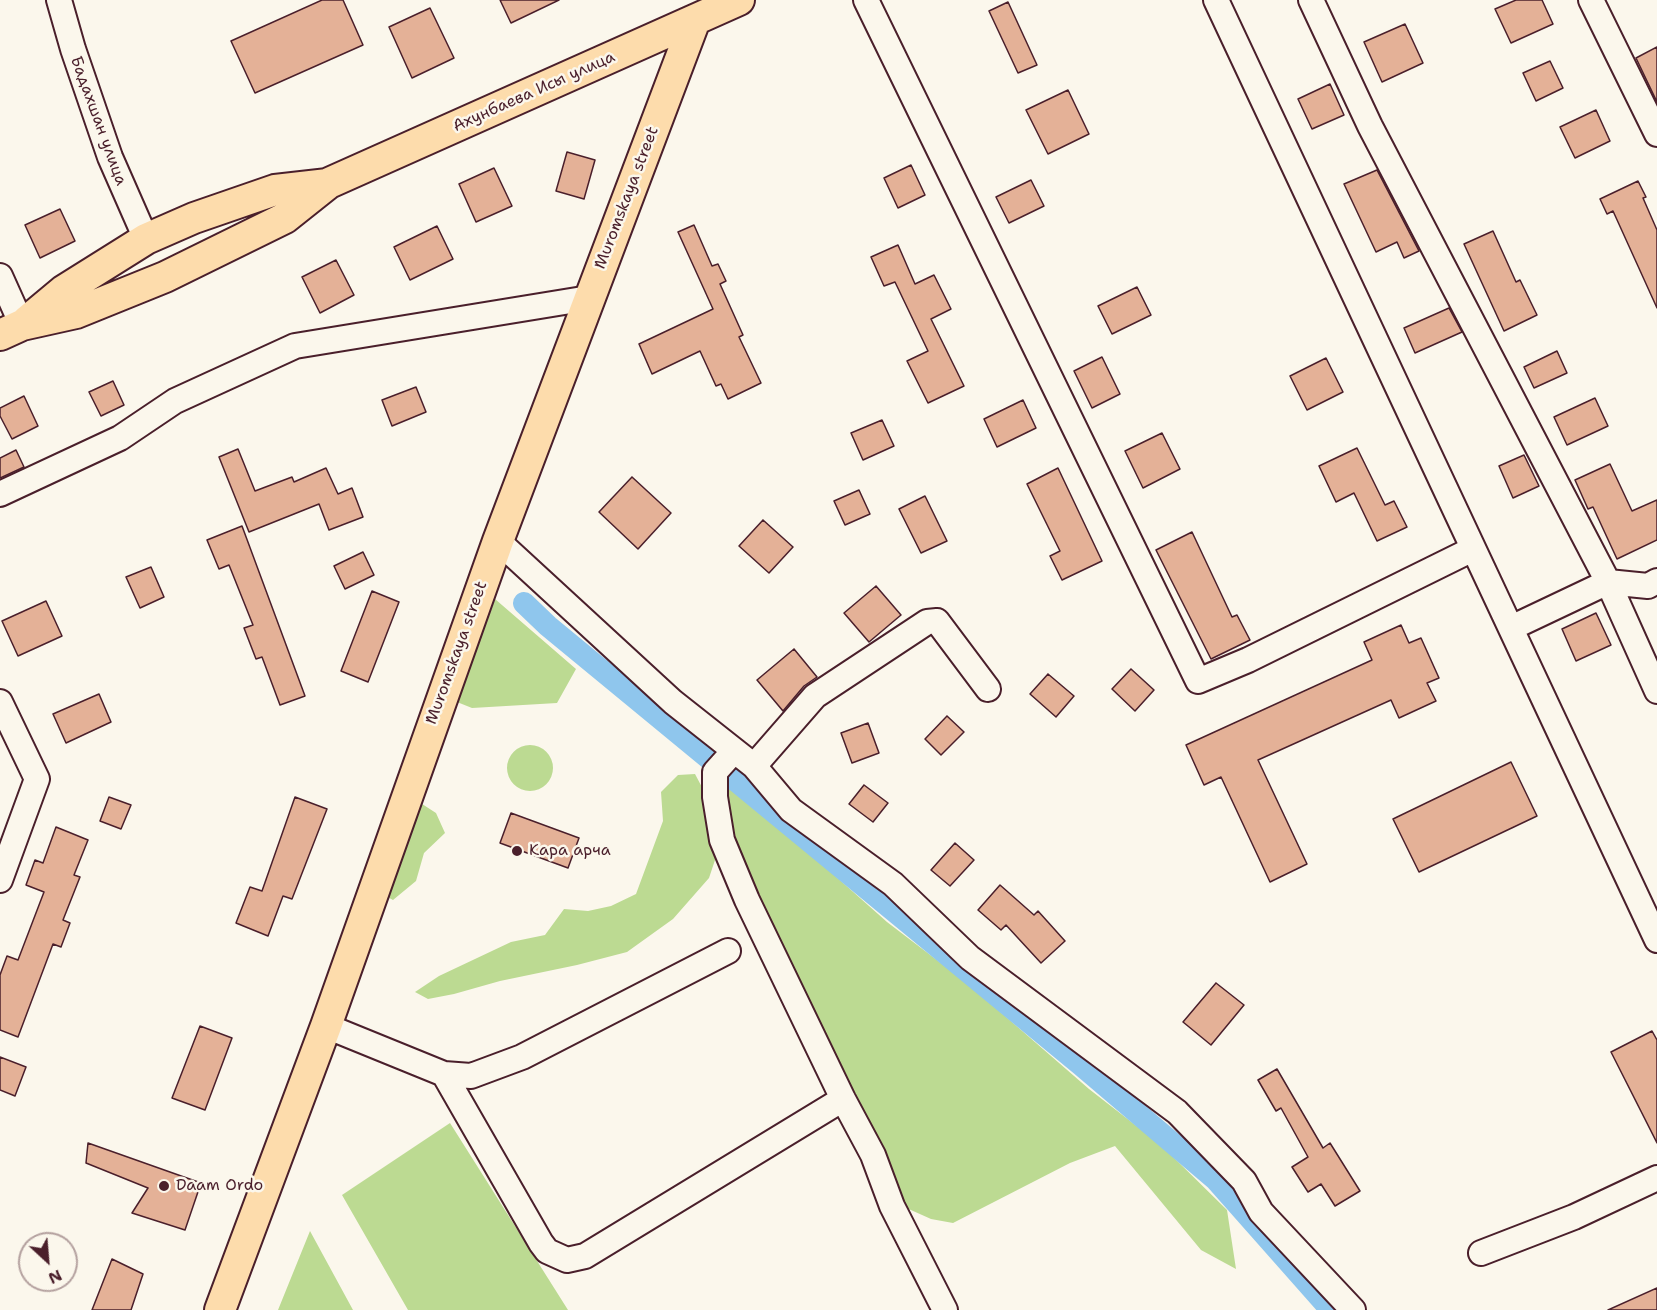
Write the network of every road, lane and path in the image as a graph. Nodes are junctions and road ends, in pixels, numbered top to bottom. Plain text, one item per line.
1 (59, 0) edge
2 (739, 0) edge
3 (866, 0) edge
4 (1216, 0) edge
5 (1311, 0) edge
6 (1591, 0) edge
7 (699, 10) edge
8 (1657, 134) edge
9 (329, 183) junction
10 (146, 239) junction
11 (0, 276) edge
12 (589, 298) junction
13 (11, 330) edge
14 (0, 494) edge
15 (498, 541) junction
16 (1473, 549) junction
17 (1657, 581) edge
18 (1608, 582) junction
19 (1511, 628) junction
20 (988, 689) dead end
21 (1657, 691) edge
22 (0, 702) edge
23 (724, 762) junction
24 (754, 766) junction
25 (0, 880) edge
26 (1657, 940) edge
27 (728, 951) dead end
28 (326, 1026) junction
29 (444, 1074) junction
30 (843, 1100) junction
31 (1657, 1178) edge
32 (1480, 1253) dead end
33 (220, 1310) edge
34 (945, 1310) edge
35 (1353, 1310) edge

1 - 10 street, Бадахшан улица
2 - 7 main road, Ахунбаева Исы улица
3 - 16 street
4 - 16 street
5 - 18 street
6 - 8 street
7 - 9 main road, Ахунбаева Исы улица
7 - 12 main road, Muromskaya street
9 - 10 main road, Ахунбаева Исы улица
9 - 13 main road, Ахунбаева Исы улица
10 - 13 main road, Ахунбаева Исы улица
11 - 13 street
12 - 14 street
12 - 15 main road, Muromskaya street
15 - 23 street
15 - 28 main road, Muromskaya street
16 - 19 street
17 - 18 street
18 - 19 street
18 - 21 street
19 - 26 street
20 - 24 street
22 - 25 street
23 - 24 street
23 - 30 street
24 - 35 street
27 - 29 street
28 - 29 street
28 - 33 main road, Muromskaya street
29 - 30 street
30 - 34 street
31 - 32 street

